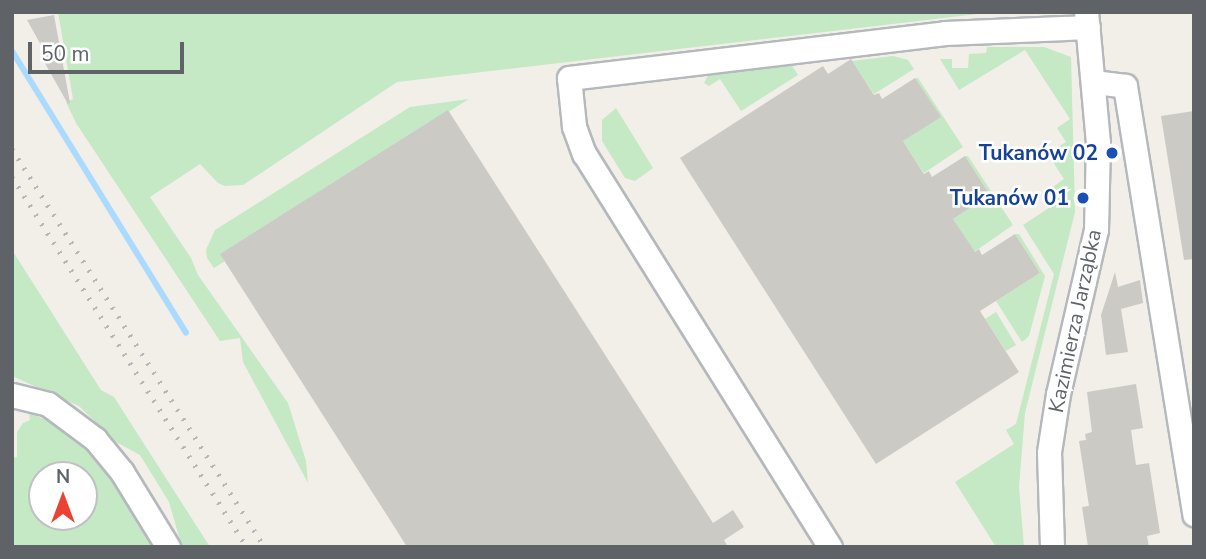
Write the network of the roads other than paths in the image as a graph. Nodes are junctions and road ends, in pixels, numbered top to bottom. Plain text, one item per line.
1 (1087, 20) edge
2 (1094, 82) junction
3 (12, 395) edge
4 (1194, 514) edge
5 (168, 547) edge
6 (830, 547) edge
7 (1052, 547) edge

1 - 2 street, Kazimierza Jarząbka
1 - 6 street
2 - 4 street
2 - 7 street, Kazimierza Jarząbka
3 - 5 street

